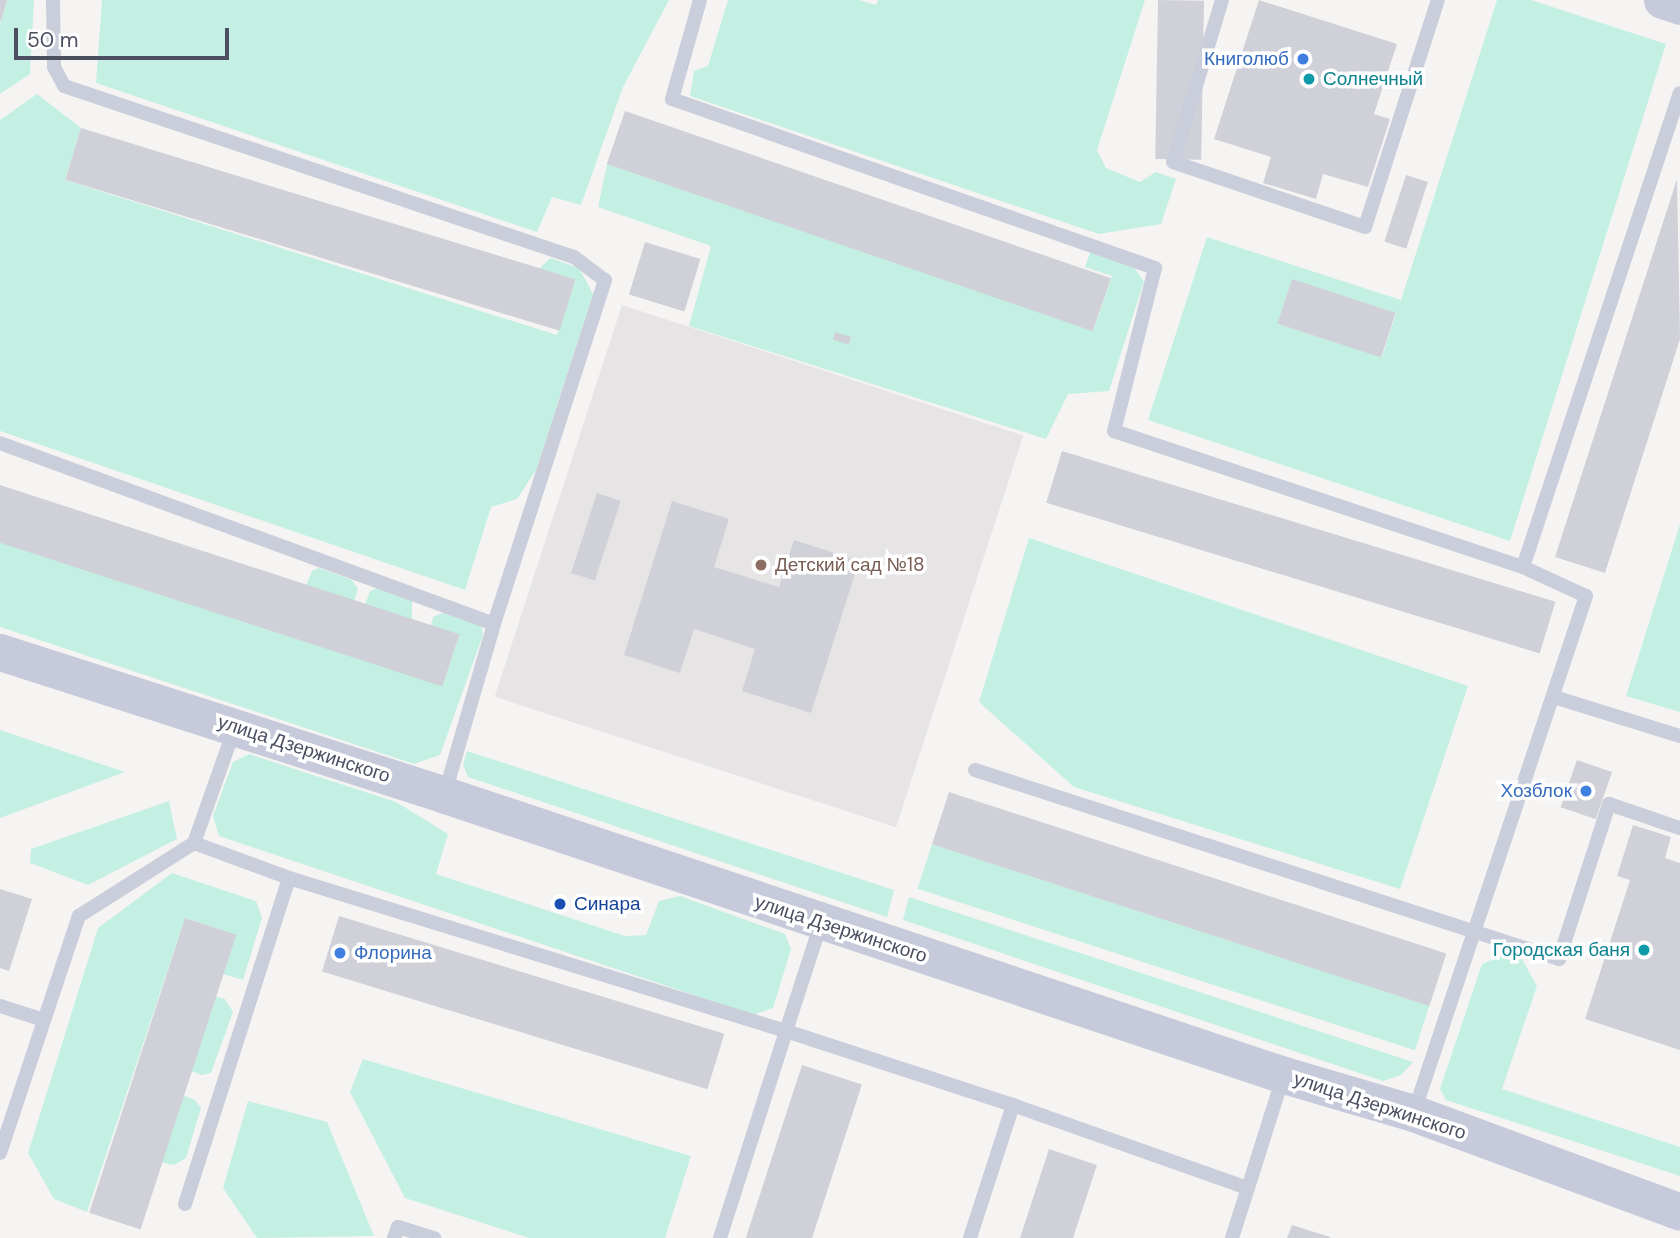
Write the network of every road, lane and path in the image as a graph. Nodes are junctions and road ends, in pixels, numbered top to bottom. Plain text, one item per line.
1 (53, 0) edge
2 (700, 0) edge
3 (1222, 0) edge
4 (1438, 0) edge
5 (1662, 0) edge
6 (1680, 6) edge
7 (1680, 93) edge
8 (0, 443) edge
9 (1524, 566) junction
10 (494, 624) junction
11 (0, 652) edge
12 (1554, 697) junction
13 (235, 726) junction
14 (1680, 736) edge
15 (975, 770) dead end
16 (445, 795) junction
17 (1680, 828) edge
18 (194, 843) junction
19 (289, 878) junction
20 (821, 923) junction
21 (1473, 932) junction
22 (0, 1006) edge
23 (44, 1020) junction
24 (786, 1031) junction
25 (1284, 1075) junction
26 (1013, 1105) junction
27 (1413, 1114) junction
28 (1, 1150) edge
29 (1248, 1188) junction
30 (185, 1205) dead end
31 (1680, 1212) edge
32 (394, 1238) edge
33 (434, 1238) edge
34 (720, 1238) edge
35 (970, 1238) edge
36 (1232, 1238) edge

1 - 10 lane
2 - 9 lane
3 - 4 lane
5 - 6 street
7 - 9 lane
8 - 10 lane
9 - 12 lane
10 - 16 lane
11 - 13 street, улица Дзержинского
12 - 14 lane
12 - 21 lane
13 - 16 street, улица Дзержинского
13 - 18 lane
15 - 21 lane
16 - 20 street, улица Дзержинского
17 - 21 lane
18 - 19 lane
18 - 23 lane
19 - 24 lane
19 - 30 lane
20 - 24 lane
20 - 25 street, улица Дзержинского
21 - 27 lane
22 - 23 lane
23 - 28 lane
24 - 26 lane
24 - 34 lane
25 - 27 street, улица Дзержинского
25 - 29 lane
26 - 29 lane
26 - 35 lane
27 - 31 street, улица Дзержинского
29 - 36 lane
32 - 33 lane

